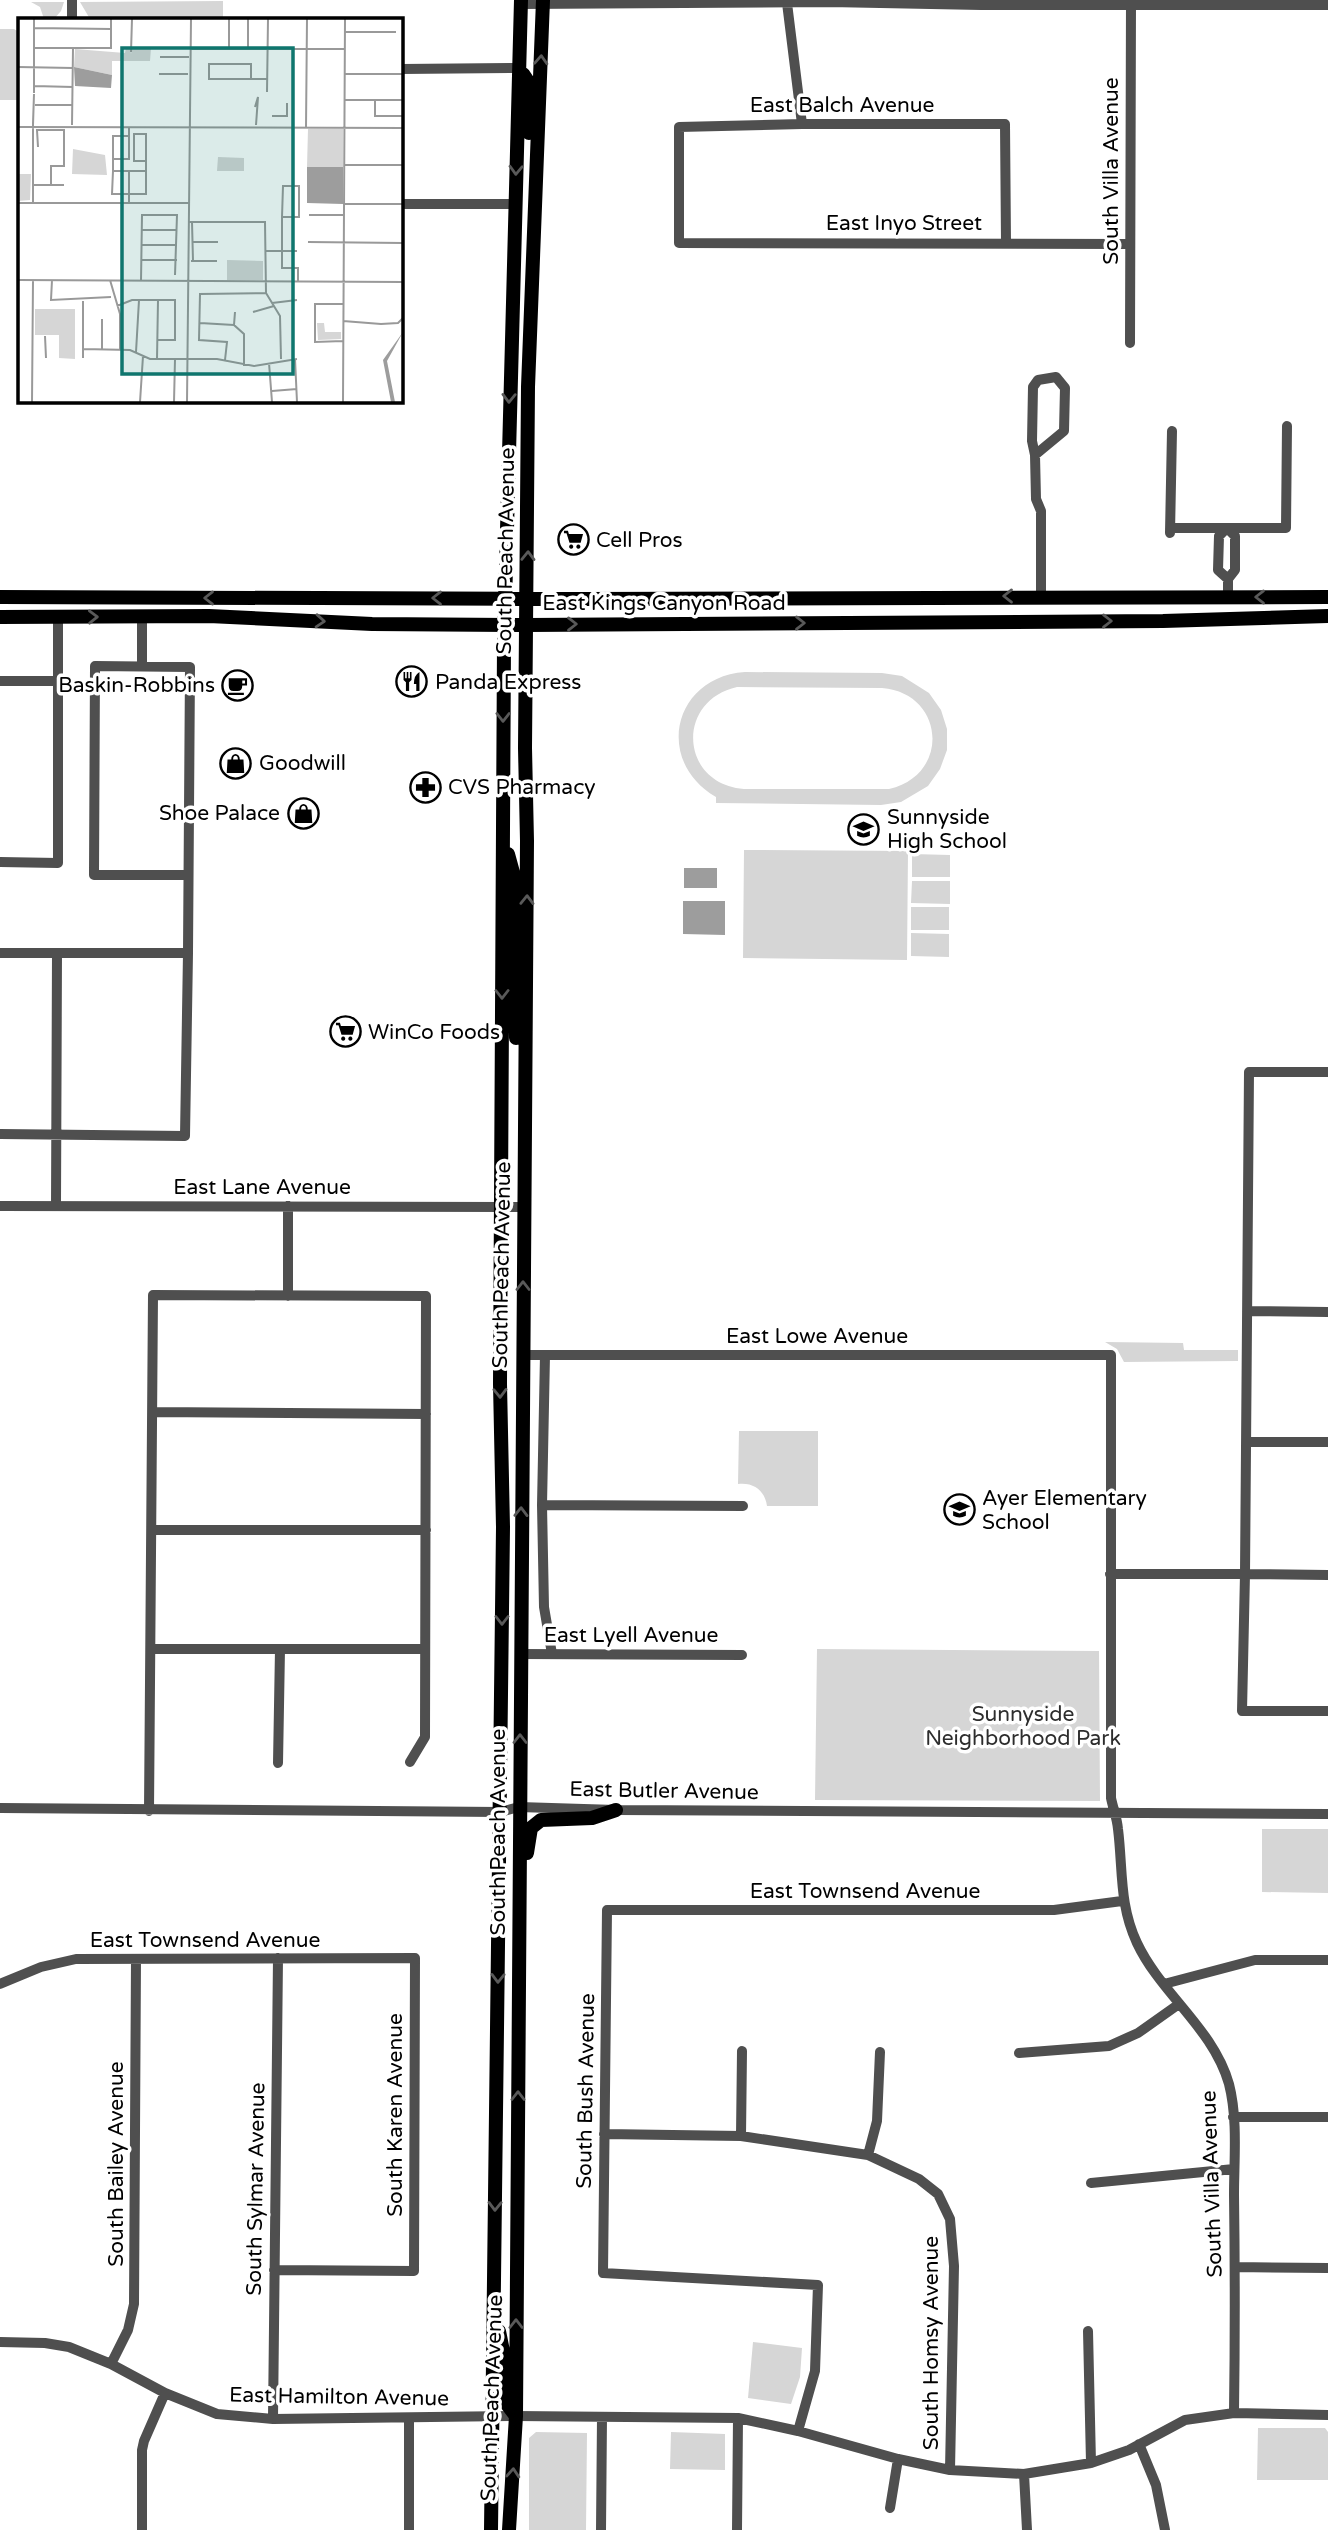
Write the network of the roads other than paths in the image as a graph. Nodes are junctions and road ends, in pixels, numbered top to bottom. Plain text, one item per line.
1 (72, 0) edge
2 (830, 1) edge
3 (521, 2) edge
4 (787, 2) junction
5 (981, 2) edge
6 (1131, 2) edge
7 (543, 3) edge
8 (1328, 5) edge
9 (72, 18) edge
10 (519, 68) junction
11 (402, 69) edge
12 (802, 124) junction
13 (535, 172) junction
14 (402, 204) edge
15 (515, 204) junction
16 (679, 243) joint
17 (1006, 243) junction
18 (1129, 244) junction
19 (512, 302) junction
20 (530, 320) junction
21 (1130, 343) dead end
22 (528, 387) junction
23 (1287, 426) dead end
24 (1172, 431) dead end
25 (1035, 455) junction
26 (1227, 528) junction
27 (1227, 579) junction
28 (1041, 596) junction
29 (0, 597) edge
30 (1228, 597) junction
31 (1328, 597) edge
32 (527, 598) junction
33 (505, 599) junction
34 (142, 616) junction
35 (1328, 616) edge
36 (0, 617) edge
37 (58, 617) junction
38 (504, 625) junction
39 (527, 625) junction
40 (142, 666) junction
41 (0, 681) edge
42 (59, 681) junction
43 (503, 833) junction
44 (0, 862) edge
45 (188, 875) junction
46 (0, 953) edge
47 (57, 953) junction
48 (187, 953) junction
49 (503, 961) junction
50 (526, 962) junction
51 (1328, 1072) edge
52 (525, 1091) junction
53 (0, 1134) edge
54 (57, 1135) junction
55 (0, 1206) edge
56 (56, 1206) junction
57 (288, 1206) junction
58 (501, 1207) junction
59 (524, 1207) junction
60 (502, 1282) junction
61 (288, 1296) junction
62 (1247, 1311) junction
63 (1328, 1312) edge
64 (523, 1354) junction
65 (545, 1354) junction
66 (1111, 1355) joint
67 (153, 1412) junction
68 (426, 1414) junction
69 (1247, 1442) junction
70 (1328, 1442) edge
71 (542, 1504) junction
72 (743, 1506) dead end
73 (152, 1530) junction
74 (426, 1530) junction
75 (1110, 1574) junction
76 (1245, 1574) junction
77 (1328, 1575) edge
78 (151, 1648) junction
79 (280, 1648) junction
80 (425, 1648) junction
81 (520, 1654) junction
82 (552, 1654) junction
83 (742, 1655) dead end
84 (1328, 1711) edge
85 (411, 1762) dead end
86 (278, 1763) dead end
87 (519, 1807) junction
88 (0, 1808) edge
89 (616, 1810) junction
90 (149, 1811) junction
91 (500, 1812) junction
92 (1115, 1814) junction
93 (1328, 1814) edge
94 (519, 1899) junction
95 (1122, 1901) junction
96 (607, 1910) joint
97 (278, 1958) junction
98 (415, 1958) joint
99 (136, 1959) junction
100 (1328, 1960) edge
101 (0, 1984) edge
102 (1164, 1984) junction
103 (1179, 2004) junction
104 (742, 2051) dead end
105 (880, 2052) dead end
106 (1019, 2053) dead end
107 (1233, 2117) junction
108 (1328, 2117) edge
109 (604, 2134) junction
110 (741, 2136) junction
111 (868, 2155) junction
112 (1234, 2169) junction
113 (1091, 2183) dead end
114 (495, 2258) junction
115 (1235, 2267) junction
116 (1328, 2267) edge
117 (274, 2270) junction
118 (1088, 2331) dead end
119 (0, 2342) edge
120 (111, 2364) junction
121 (165, 2393) junction
122 (1234, 2413) junction
123 (1328, 2415) edge
124 (516, 2416) junction
125 (492, 2417) junction
126 (602, 2417) junction
127 (409, 2418) junction
128 (738, 2418) junction
129 (272, 2419) junction
130 (798, 2431) junction
131 (1139, 2444) junction
132 (898, 2459) junction
133 (1091, 2463) junction
134 (950, 2470) junction
135 (1024, 2474) junction
136 (890, 2508) dead end
137 (142, 2530) edge
138 (409, 2530) edge
139 (491, 2530) edge
140 (509, 2530) edge
141 (601, 2530) edge
142 (737, 2530) edge
143 (1027, 2530) edge
144 (1165, 2530) edge

1 - 9 street
2 - 4 street
2 - 5 street
3 - 7 street
3 - 10 main road, South Peach Avenue
4 - 7 street
4 - 12 street
5 - 6 street
6 - 8 street
6 - 18 street, South Villa Avenue
13 -> 7 main road, South Peach Avenue
10 - 11 street
10 - 13 main road
10 -> 15 main road, South Peach Avenue
12 - 16 street, East Balch Avenue
12 - 17 street, East Balch Avenue
13 - 20 main road, South Peach Avenue
14 - 15 street
15 - 19 main road, South Peach Avenue
15 - 20 main road
16 - 17 street, East Inyo Street
17 - 18 street, East Inyo Street
18 - 21 street, South Villa Avenue
19 - 22 main road
19 -> 33 main road, South Peach Avenue
20 - 22 main road, South Peach Avenue
32 -> 22 main road, South Peach Avenue
23 - 26 street
24 - 26 street
25 - 25 street
25 - 28 street
26 - 27 street
26 - 27 street
27 - 30 street
28 - 30 main road, East Kings Canyon Road
28 -> 32 main road, East Kings Canyon Road
33 -> 29 main road, East Kings Canyon Road
31 -> 30 main road, East Kings Canyon Road
32 - 33 main road, East Kings Canyon Road
32 - 39 main road, South Peach Avenue
33 - 38 main road, South Peach Avenue
37 -> 34 main road, East Kings Canyon Road
34 -> 38 main road, East Kings Canyon Road
34 - 40 street
39 -> 35 main road, East Kings Canyon Road
36 - 37 main road, East Kings Canyon Road
37 - 42 street
38 - 39 main road, East Kings Canyon Road
38 -> 43 main road, South Peach Avenue
50 -> 39 main road, South Peach Avenue
40 - 45 street
40 - 45 street
41 - 42 street
42 - 44 street
43 - 49 main road, South Peach Avenue
43 - 50 main road
45 - 48 street
46 - 47 street
47 - 48 street
47 - 54 street
48 - 54 street
49 - 52 main road
49 -> 58 main road, South Peach Avenue
50 - 52 main road, South Peach Avenue
51 - 62 street
52 - 59 main road, South Peach Avenue
53 - 54 street
54 - 56 street
55 - 56 street, East Lane Avenue
56 - 57 street, East Lane Avenue
57 - 58 street, East Lane Avenue
57 - 61 street
58 - 59 street, East Lane Avenue
58 - 60 main road, South Peach Avenue
64 -> 59 main road, South Peach Avenue
60 - 64 main road
60 -> 91 main road, South Peach Avenue
61 - 67 street
61 - 68 street
62 - 63 street
62 - 69 street
64 - 65 street, East Lowe Avenue
81 -> 64 main road, South Peach Avenue
65 - 66 street, East Lowe Avenue
65 - 71 street, South Peach Avenue
66 - 75 street, South Villa Avenue
67 - 68 street
67 - 73 street
68 - 74 street
69 - 70 street
69 - 76 street
71 - 72 street
71 - 82 street, South Peach Avenue
73 - 74 street
73 - 78 street
74 - 80 street
75 - 76 street
75 - 92 street, South Villa Avenue
76 - 77 street
76 - 84 street
78 - 79 street
78 - 90 street
79 - 80 street
79 - 86 street
80 - 85 street
81 - 82 street, East Lyell Avenue
87 -> 81 main road, South Peach Avenue
82 - 83 street, East Lyell Avenue
87 - 89 street, East Butler Avenue
87 - 91 street, East Butler Avenue
87 - 94 main road, South Peach Avenue
88 - 90 street, East Butler Avenue
89 - 92 street, East Butler Avenue
89 - 94 main road
90 - 91 street, East Butler Avenue
91 -> 114 main road, South Peach Avenue
92 - 93 street, East Butler Avenue
92 - 95 street, South Villa Avenue
124 -> 94 main road, South Peach Avenue
95 - 96 street, East Townsend Avenue
95 - 102 street, South Villa Avenue
96 - 109 street, South Bush Avenue
97 - 98 street, East Townsend Avenue
97 - 99 street, East Townsend Avenue
97 - 117 street, South Sylmar Avenue
98 - 117 street, South Karen Avenue
99 - 101 street, East Townsend Avenue
99 - 120 street, South Bailey Avenue
100 - 102 street
102 - 103 street, South Villa Avenue
103 - 106 street
103 - 107 street, South Villa Avenue
104 - 110 street
105 - 111 street
107 - 108 street
107 - 112 street, South Villa Avenue
109 - 110 street, South Homsy Avenue
109 - 130 street, South Bush Avenue
110 - 111 street, South Homsy Avenue
111 - 134 street, South Homsy Avenue
112 - 113 street
112 - 115 street, South Villa Avenue
114 - 124 main road
114 - 125 main road, South Peach Avenue
115 - 116 street
115 - 122 street, South Villa Avenue
117 - 129 street, South Sylmar Avenue
118 - 133 street
119 - 120 street, East Hamilton Avenue
120 - 121 street, East Hamilton Avenue
121 - 129 street, East Hamilton Avenue
121 - 137 street
122 - 123 street, East Hamilton Avenue
122 - 131 street, East Hamilton Avenue
124 - 125 street, East Hamilton Avenue
124 - 126 street, East Hamilton Avenue
140 -> 124 main road, South Peach Avenue
125 - 127 street, East Hamilton Avenue
125 - 139 main road, South Peach Avenue
126 - 128 street, East Hamilton Avenue
126 - 141 street
127 - 129 street, East Hamilton Avenue
127 - 138 street
128 - 130 street, East Hamilton Avenue
128 - 142 street
130 - 132 street, East Hamilton Avenue
131 - 133 street, East Hamilton Avenue
131 - 144 street
132 - 134 street, East Hamilton Avenue
132 - 136 street
133 - 135 street, East Hamilton Avenue
134 - 135 street, East Hamilton Avenue
135 - 143 street

